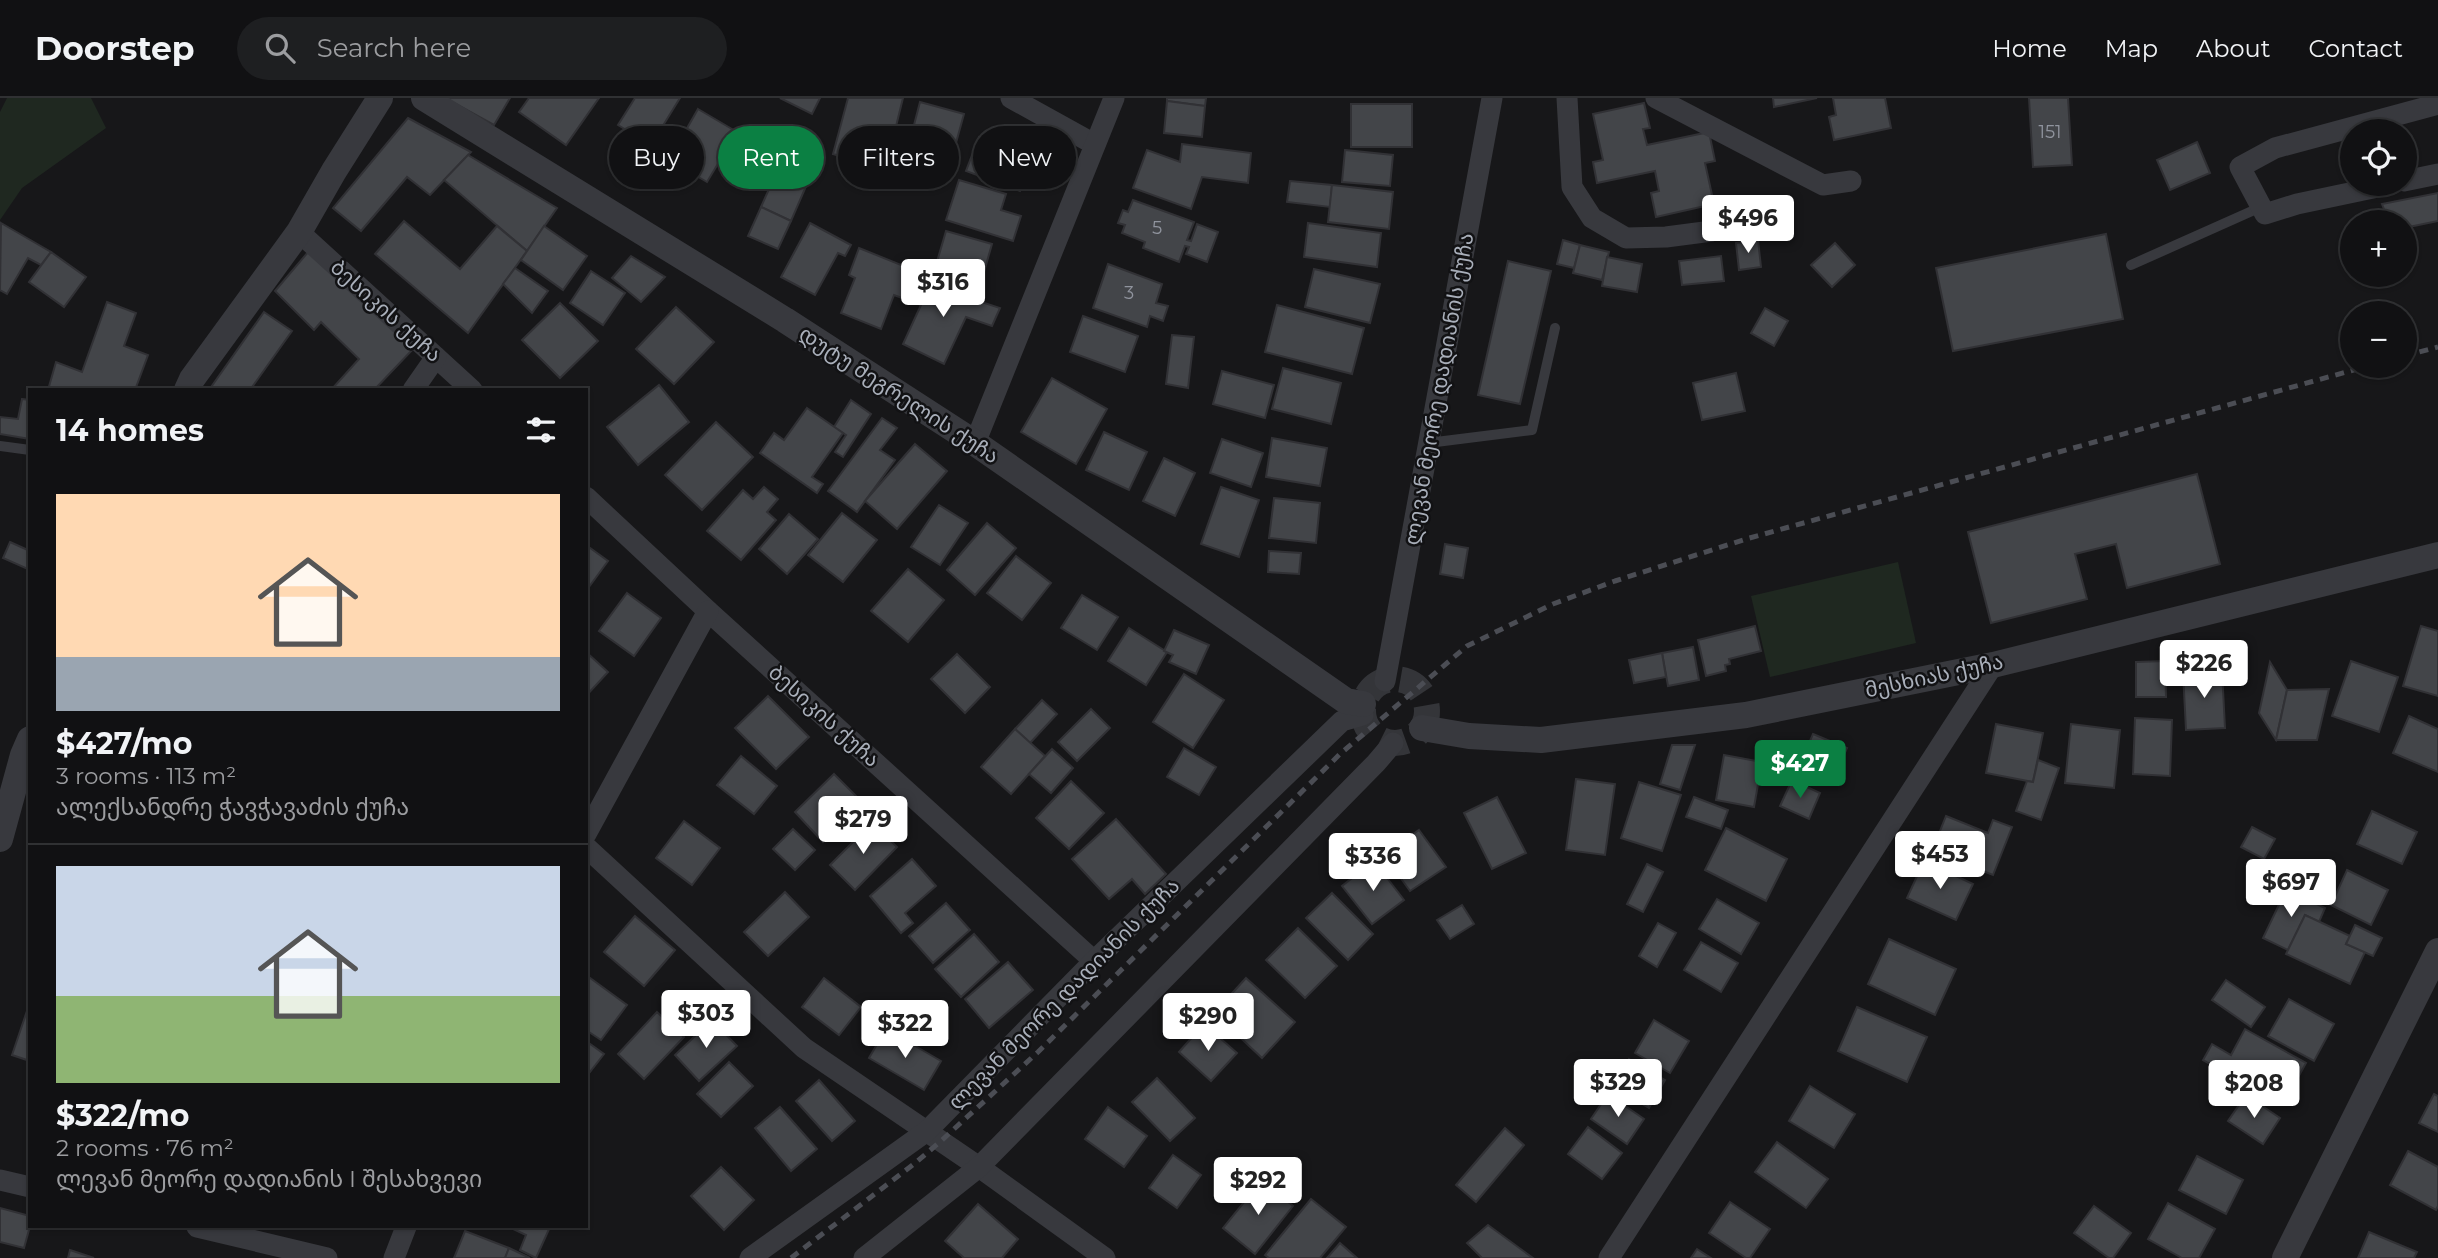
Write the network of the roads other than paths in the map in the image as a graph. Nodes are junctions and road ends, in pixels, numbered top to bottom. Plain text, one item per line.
1 (380, 98) edge
2 (424, 98) edge
3 (1011, 98) edge
4 (1114, 98) edge
5 (1492, 98) edge
6 (1567, 98) edge
7 (1656, 98) edge
8 (2438, 104) edge
9 (1094, 145) junction
10 (2438, 174) edge
11 (2417, 178) edge
12 (1851, 181) dead end
13 (2340, 195) edge
14 (2261, 207) junction
15 (1712, 231) dead end
16 (299, 232) junction
17 (2131, 265) dead end
18 (1555, 328) dead end
19 (436, 357) junction
20 (188, 388) edge
21 (415, 388) edge
22 (470, 388) edge
23 (975, 443) junction
24 (1428, 443) junction
25 (0, 446) edge
26 (28, 450) edge
27 (588, 499) edge
28 (2438, 555) edge
29 (708, 611) junction
30 (1993, 665) junction
31 (1385, 681) dead end
32 (1363, 710) joint
33 (1422, 728) dead end
34 (1393, 743) dead end
35 (28, 744) edge
36 (588, 830) edge
37 (0, 839) edge
38 (588, 848) edge
39 (2438, 951) edge
40 (1094, 961) junction
41 (927, 1131) junction
42 (979, 1167) junction
43 (0, 1180) edge
44 (28, 1187) edge
45 (201, 1228) edge
46 (406, 1228) edge
47 (327, 1258) edge
48 (394, 1258) edge
49 (750, 1258) edge
50 (864, 1258) edge
51 (1105, 1258) edge
52 (1609, 1258) edge
53 (2286, 1258) edge

1 - 16 street
2 - 23 street, დუტუ მეგრელის ქუჩა
3 - 9 street
4 - 9 street
5 - 24 street, ლევან მეორე დადიანის ქუჩა
6 - 15 street
7 - 12 street
8 - 14 street
9 - 23 street
10 - 11 street
13 - 14 street
14 - 17 lane
16 - 19 street, ბესიკის ქუჩა
16 - 20 street
18 - 24 lane
19 - 21 street
19 - 22 street, ბესიკის ქუჩა
23 - 32 street, დუტუ მეგრელის ქუჩა
24 - 31 street, ლევან მეორე დადიანის ქუჩა
25 - 26 lane
27 - 29 street, ბესიკის ქუჩა
28 - 30 street, მესხიას ქუჩა
29 - 36 street
29 - 40 street, ბესიკის ქუჩა
30 - 33 street, მესხიას ქუჩა
30 - 52 street
32 - 40 street, ლევან მეორე დადიანის ქუჩა
34 - 42 street
35 - 37 street
38 - 41 street
39 - 53 street
40 - 41 street, ლევან მეორე დადიანის ქუჩა
41 - 42 street
41 - 49 street, ლევან მეორე დადიანის ქუჩა
42 - 50 street
42 - 51 street
43 - 44 street
45 - 47 street
46 - 48 street

